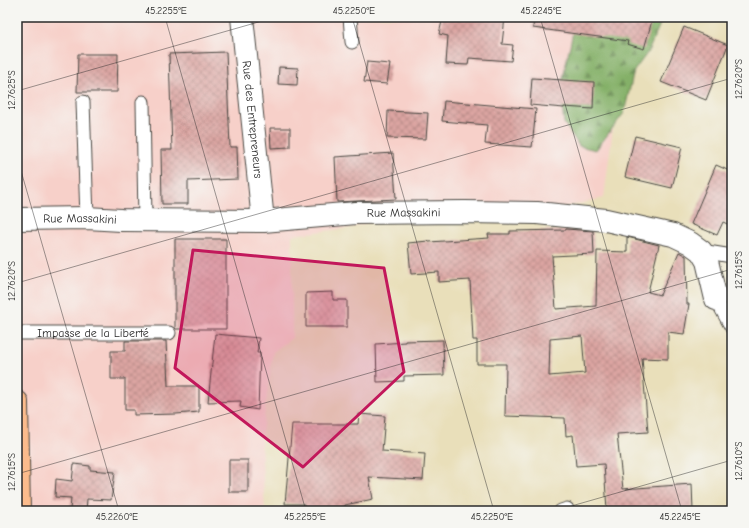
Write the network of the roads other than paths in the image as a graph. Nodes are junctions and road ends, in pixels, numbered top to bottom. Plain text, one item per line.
1 (242, 17) edge
2 (350, 17) edge
3 (352, 42) dead end
4 (83, 102) dead end
5 (143, 102) dead end
6 (87, 218) junction
7 (17, 219) edge
8 (145, 220) junction
9 (263, 222) junction
10 (701, 251) junction
11 (732, 256) edge
12 (716, 299) joint
13 (732, 328) edge
14 (17, 333) edge
15 (169, 333) dead end
16 (17, 402) edge
17 (17, 406) edge
18 (19, 511) edge

1 - 9 street, Rue des Entrepreneurs
2 - 3 lane
4 - 6 lane
5 - 8 lane
6 - 7 street, Rue Massakini
6 - 8 street, Rue Massakini
8 - 9 street, Rue Massakini
9 - 10 street, Rue Massakini
10 - 11 lane
10 - 12 street
12 - 13 lane
14 - 15 lane, Impasse de la Liberté
16 - 17 main road
17 - 18 main road

